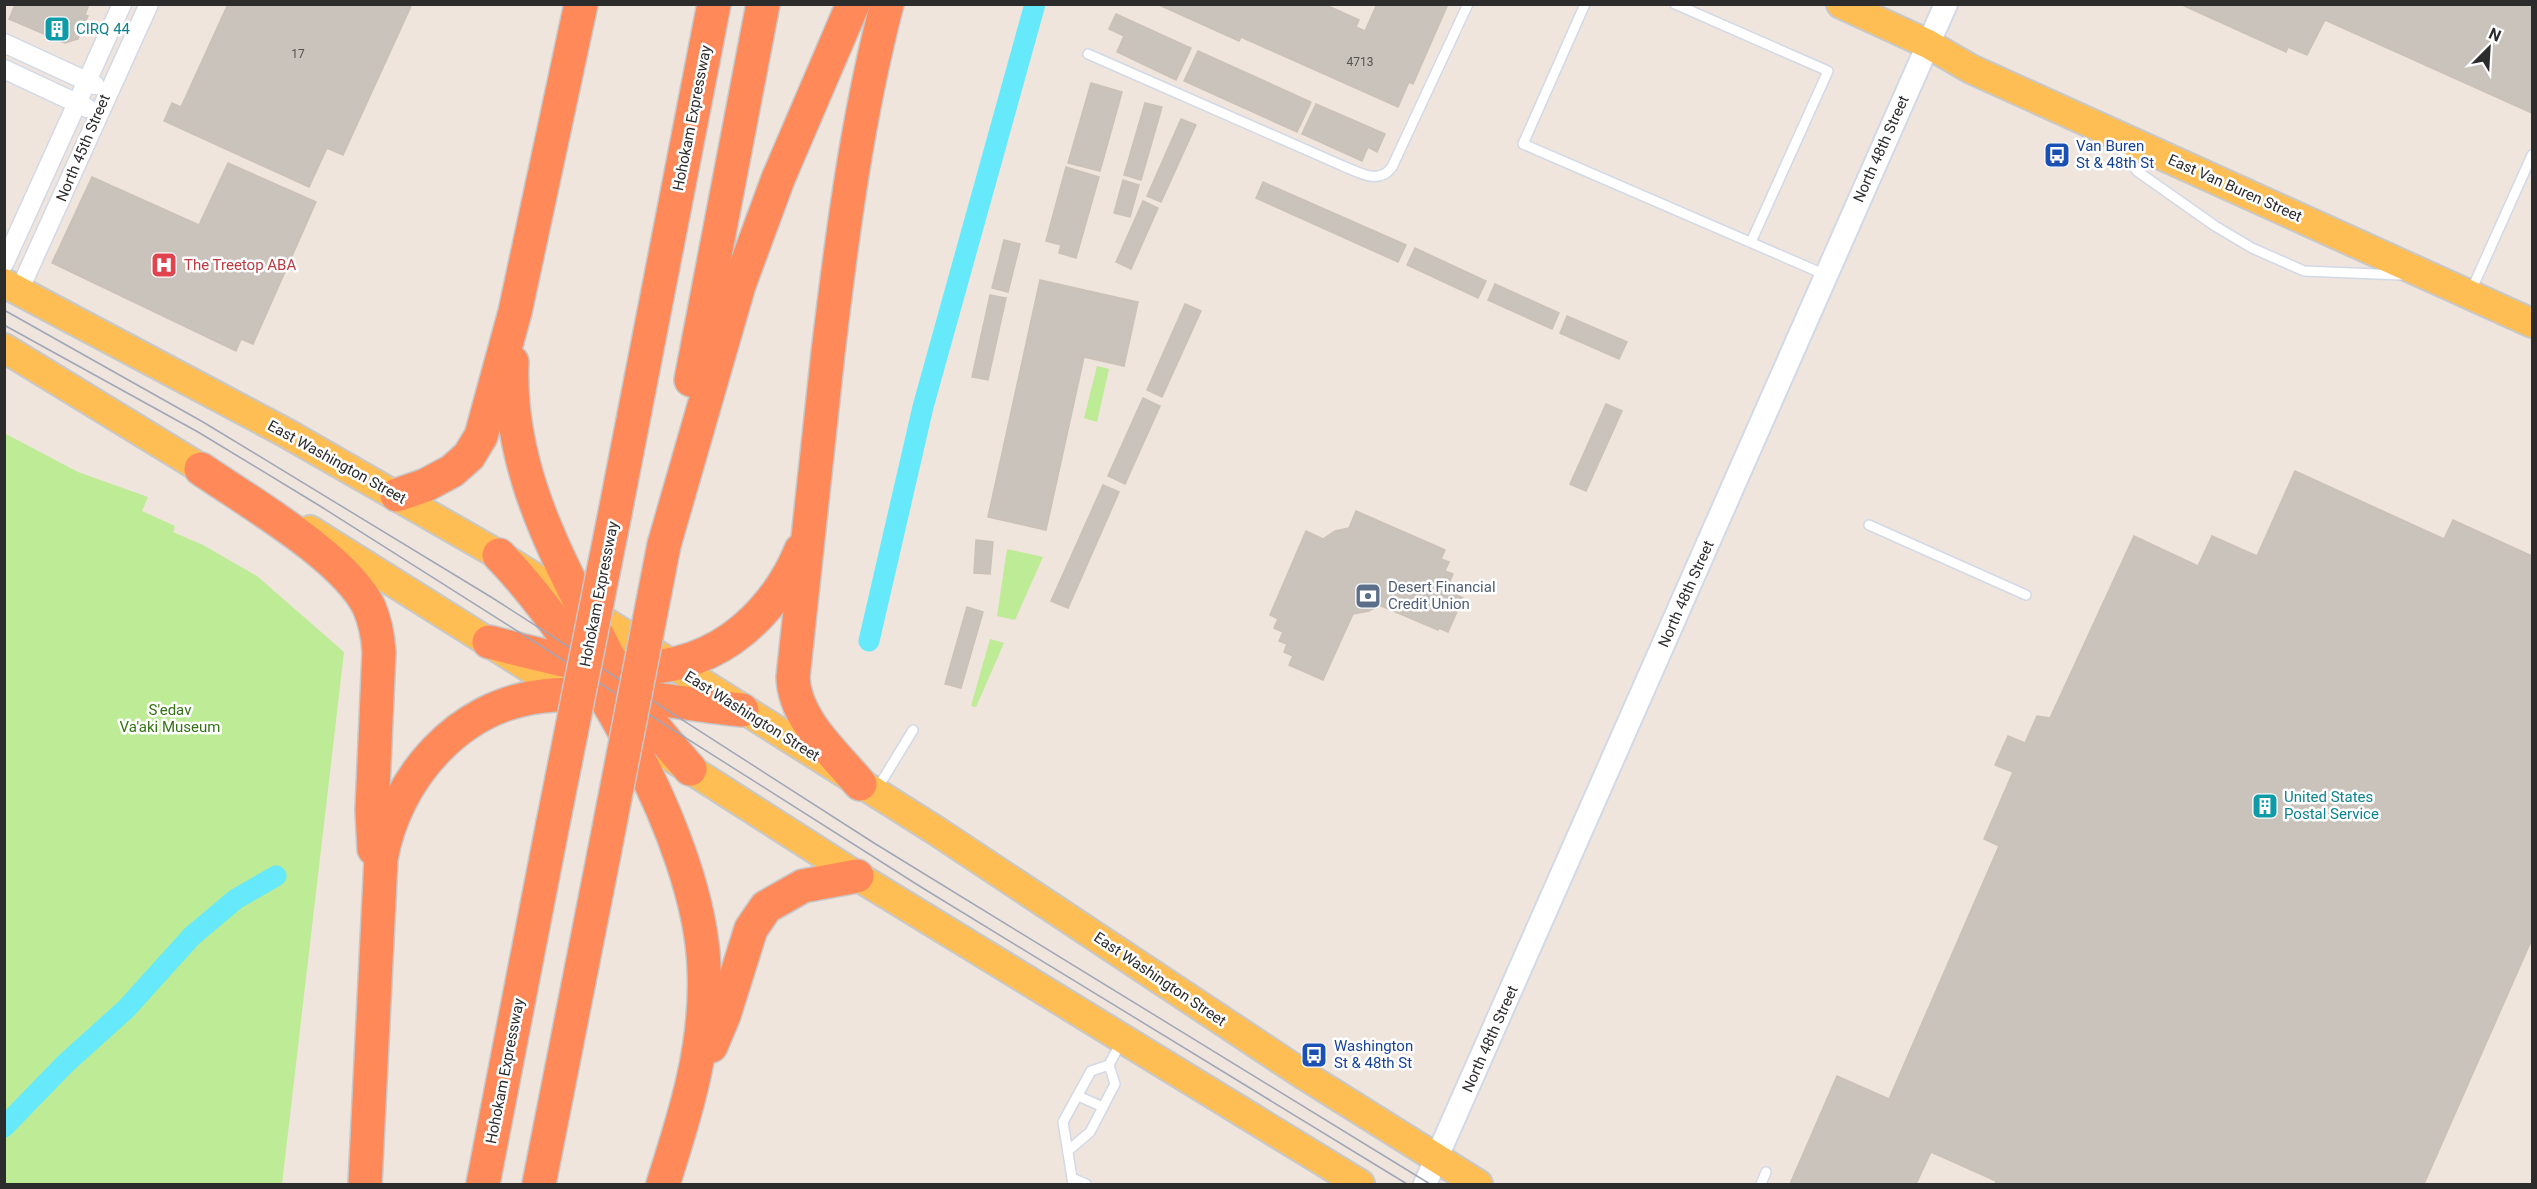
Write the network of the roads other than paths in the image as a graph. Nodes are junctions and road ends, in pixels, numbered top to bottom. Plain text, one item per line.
1 (122, 4) edge
2 (149, 4) edge
3 (580, 4) edge
4 (714, 4) edge
5 (763, 4) edge
6 (853, 4) edge
7 (887, 4) edge
8 (1468, 4) edge
9 (1585, 4) edge
10 (1675, 4) edge
11 (1841, 4) edge
12 (1946, 4) edge
13 (4, 43) edge
14 (1928, 44) junction
15 (1088, 54) dead end
16 (4, 69) edge
17 (85, 80) junction
18 (108, 91) junction
19 (76, 103) junction
20 (98, 114) junction
21 (2104, 129) junction
22 (2532, 155) edge
23 (1751, 242) junction
24 (4, 264) edge
25 (1826, 275) junction
26 (2430, 276) junction
27 (12, 287) edge
28 (2470, 293) junction
29 (515, 312) junction
30 (2532, 323) edge
31 (4, 348) edge
32 (201, 469) junction
33 (397, 495) junction
34 (1869, 525) dead end
35 (807, 531) junction
36 (664, 545) junction
37 (499, 555) junction
38 (2026, 595) dead end
39 (584, 609) junction
40 (489, 642) joint
41 (674, 666) junction
42 (604, 691) junction
43 (742, 710) junction
44 (913, 730) dead end
45 (690, 769) joint
46 (868, 788) junction
47 (857, 876) junction
48 (377, 893) junction
49 (1123, 1039) junction
50 (1109, 1065) junction
51 (692, 1089) junction
52 (1078, 1096) junction
53 (1103, 1107) junction
54 (1070, 1149) junction
55 (1431, 1172) edge
56 (1766, 1172) dead end
57 (1073, 1182) edge
58 (365, 1185) edge
59 (483, 1185) edge
60 (539, 1185) edge
61 (663, 1185) edge
62 (1086, 1185) edge
63 (1360, 1185) edge
64 (1478, 1185) edge
65 (1761, 1185) edge

1 - 17 street, North 45th Street
2 - 18 street, North 45th Street
3 - 29 highway
4 - 59 highway, Hohokam Expressway, bridge
5 - 36 highway
6 - 36 highway
7 - 35 highway
8 - 15 lane
9 - 23 lane
10 - 23 lane
11 - 14 main road, East Van Buren Street
12 - 14 street, North 48th Street
13 - 17 street
14 - 21 main road, East Van Buren Street
14 - 25 street, North 48th Street
16 - 19 street
17 - 18 street
17 - 19 street, North 45th Street
18 - 20 street, North 45th Street
19 - 20 street
19 - 24 street, North 45th Street
20 - 27 street, North 45th Street
21 - 26 main road, East Van Buren Street
21 - 26 lane
22 - 28 lane
23 - 25 lane
25 - 55 street, North 48th Street
26 - 28 main road, East Van Buren Street
27 - 33 main road, East Washington Street
28 - 30 main road, East Van Buren Street
29 - 33 highway
29 - 39 highway
31 - 32 main road
32 - 40 main road
32 - 48 highway
33 - 37 main road, East Washington Street
34 - 38 lane
35 - 41 highway
35 - 46 highway
36 - 60 highway, bridge
37 - 39 main road, East Washington Street
37 - 42 highway
39 - 41 main road, East Washington Street
39 - 42 highway
40 - 42 highway
41 - 42 highway
41 - 43 main road, East Washington Street
42 - 43 highway
42 - 45 highway
42 - 48 highway
42 - 51 highway
43 - 46 main road, East Washington Street
44 - 46 lane
45 - 47 main road
46 - 55 main road, East Washington Street
47 - 49 main road
47 - 51 highway
48 - 58 highway
49 - 50 lane
49 - 63 main road
50 - 52 lane
50 - 53 lane
51 - 61 highway
52 - 53 lane
52 - 54 lane
53 - 54 lane
54 - 57 lane
55 - 64 main road, East Washington Street
56 - 65 lane
57 - 62 lane

